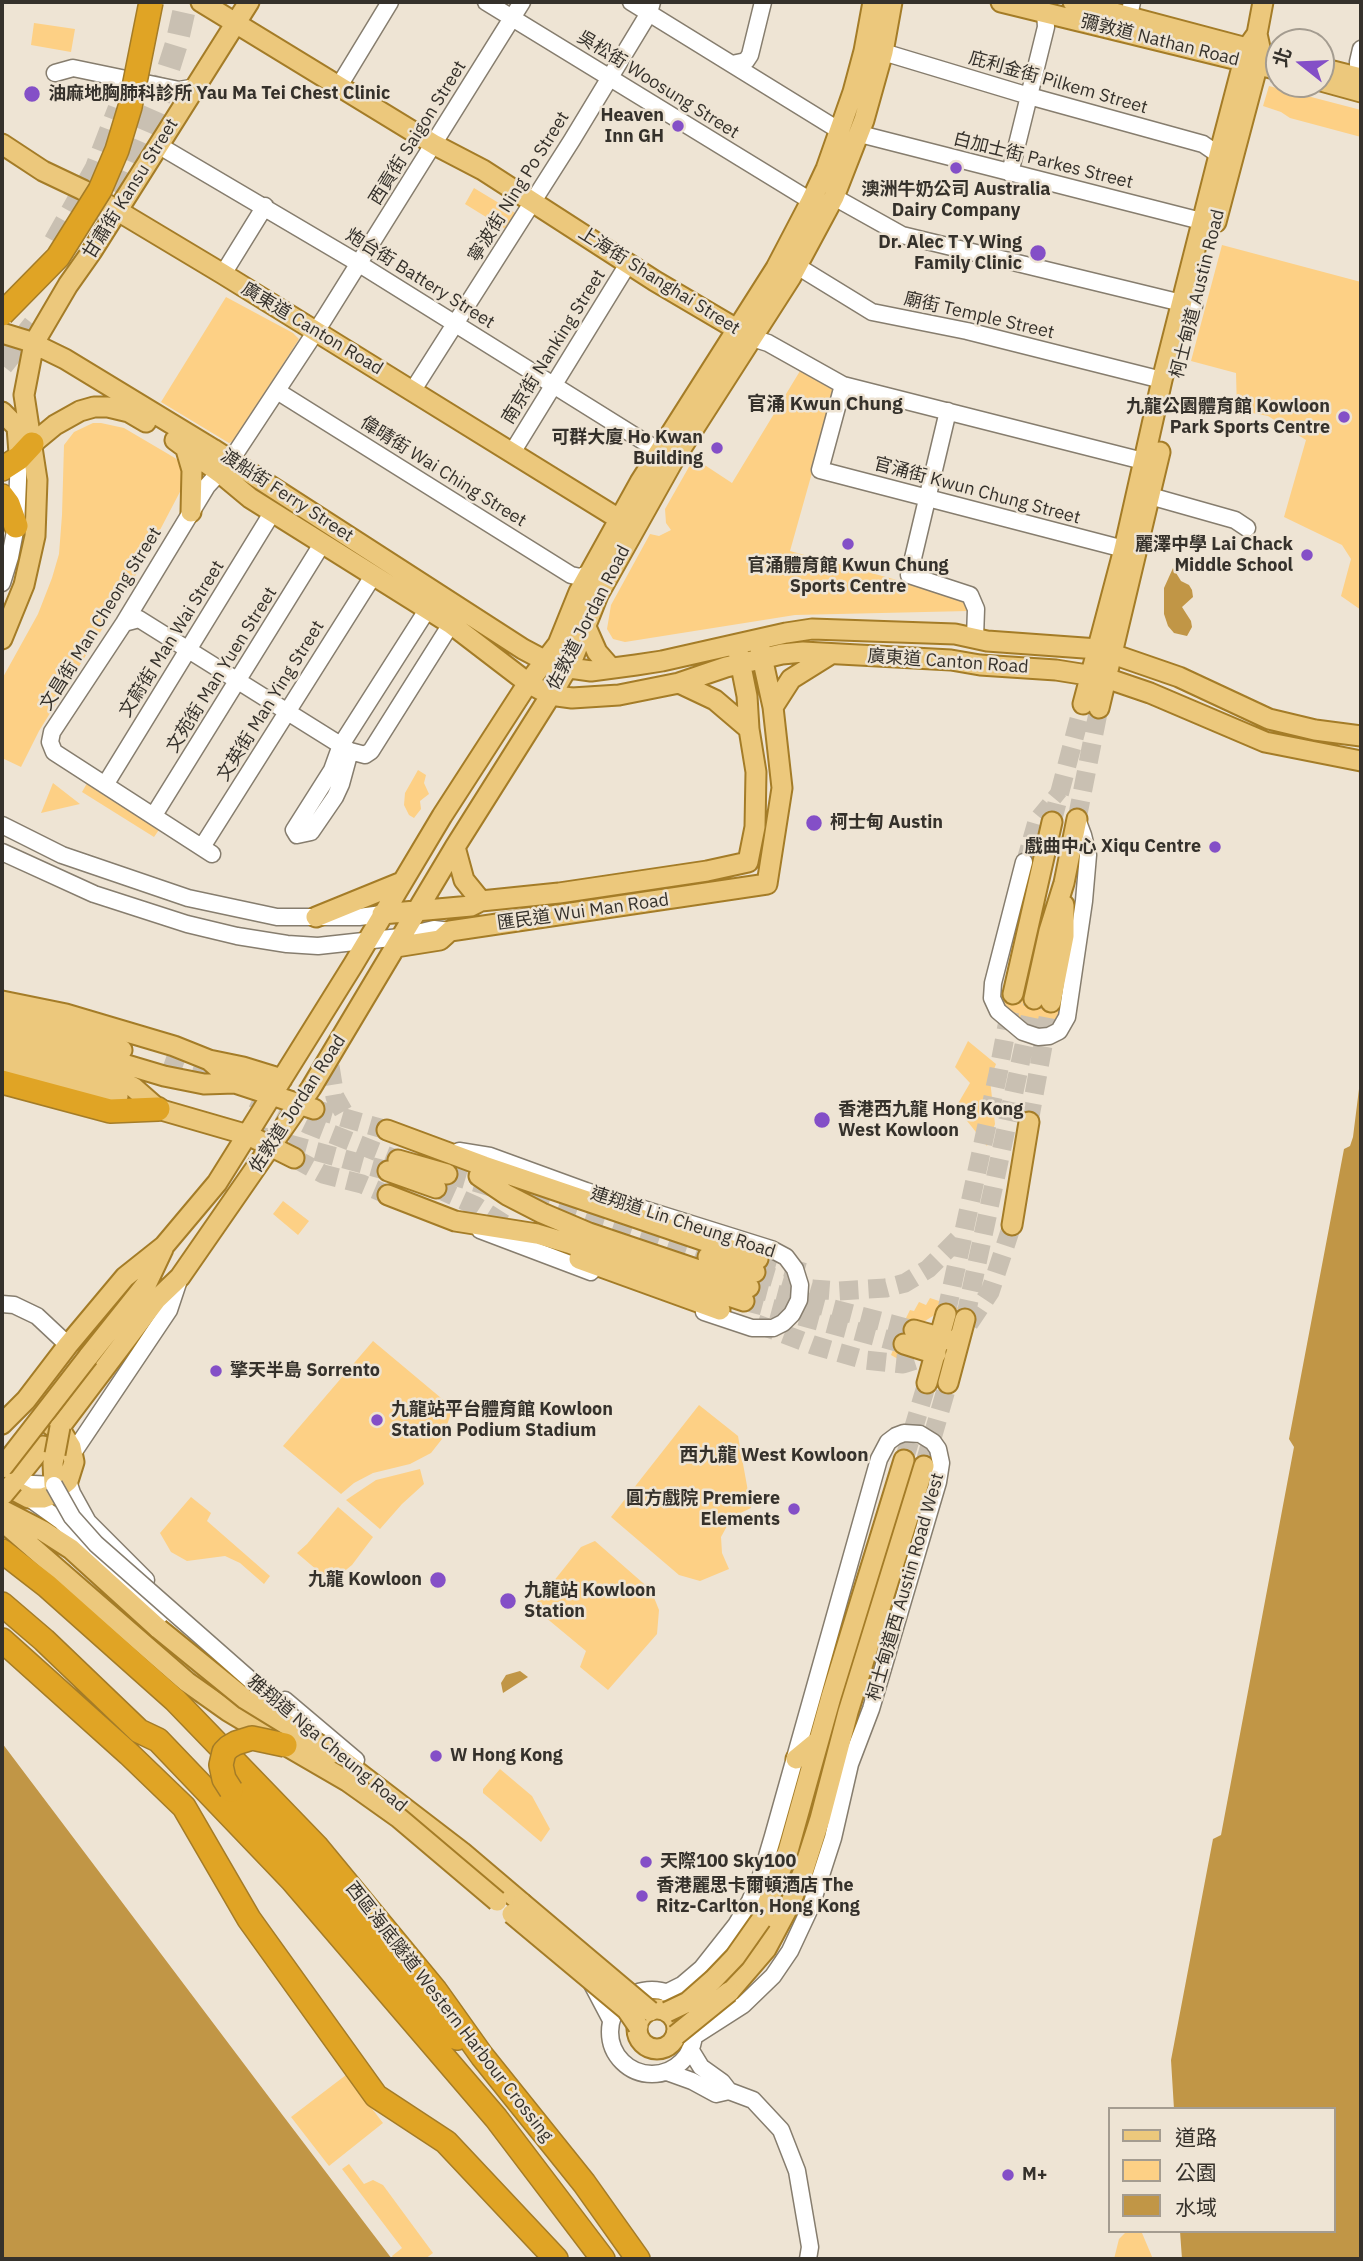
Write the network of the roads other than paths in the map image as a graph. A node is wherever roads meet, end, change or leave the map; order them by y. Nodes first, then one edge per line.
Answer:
1 (142, 2) edge
2 (150, 2) edge
3 (209, 2) edge
4 (248, 2) edge
5 (390, 2) edge
6 (486, 2) edge
7 (522, 2) edge
8 (631, 2) edge
9 (763, 2) edge
10 (873, 2) edge
11 (892, 2) edge
12 (1001, 2) edge
13 (1073, 2) edge
14 (1263, 2) edge
15 (651, 8) edge
16 (1131, 9) edge
17 (1045, 12) junction
18 (512, 18) junction
19 (236, 22) junction
20 (1361, 49) edge
21 (883, 52) junction
22 (1258, 53) edge
23 (732, 64) junction
24 (1335, 73) edge
25 (55, 74) dead end
26 (609, 78) junction
27 (1335, 81) edge
28 (1360, 82) edge
29 (339, 86) junction
30 (196, 87) junction
31 (1029, 96) junction
32 (850, 132) junction
33 (2, 144) edge
34 (158, 145) junction
35 (435, 145) junction
36 (1219, 155) junction
37 (1010, 173) junction
38 (834, 197) junction
39 (811, 201) junction
40 (532, 202) junction
41 (265, 206) junction
42 (117, 211) junction
43 (1209, 223) junction
44 (359, 264) junction
45 (628, 264) junction
46 (797, 266) junction
47 (223, 274) junction
48 (26, 291) junction
49 (2, 299) edge
50 (1188, 304) junction
51 (2, 314) edge
52 (456, 323) junction
53 (2, 327) edge
54 (316, 331) junction
55 (2, 334) edge
56 (744, 334) junction
57 (34, 343) junction
58 (1162, 380) junction
59 (552, 385) junction
60 (843, 385) junction
61 (413, 390) junction
62 (277, 391) junction
63 (948, 411) junction
64 (2, 412) edge
65 (185, 446) junction
66 (513, 451) junction
67 (659, 451) junction
68 (18, 457) edge
69 (1151, 463) junction
70 (225, 466) junction
71 (2, 496) edge
72 (1150, 496) junction
73 (928, 498) junction
74 (191, 512) junction
75 (272, 513) junction
76 (620, 519) junction
77 (16, 526) junction
78 (1247, 528) dead end
79 (322, 544) junction
80 (1124, 549) junction
81 (590, 573) junction
82 (373, 576) junction
83 (2, 583) edge
84 (12, 594) edge
85 (427, 610) junction
86 (132, 621) junction
87 (451, 624) junction
88 (586, 627) junction
89 (975, 638) junction
90 (2, 639) edge
91 (736, 643) junction
92 (188, 649) junction
93 (760, 649) junction
94 (1105, 651) junction
95 (831, 654) junction
96 (544, 662) junction
97 (740, 664) junction
98 (566, 668) junction
99 (611, 668) junction
100 (1099, 677) junction
101 (238, 680) junction
102 (528, 683) junction
103 (679, 683) junction
104 (550, 695) junction
105 (1091, 706) tunnel mouth
106 (773, 707) junction
107 (287, 711) junction
108 (750, 729) junction
109 (1361, 736) edge
110 (346, 748) junction
111 (1361, 761) edge
112 (104, 785) junction
113 (154, 815) junction
114 (1077, 819) joint
115 (1052, 822) tunnel mouth
116 (2, 825) edge
117 (455, 847) junction
118 (207, 850) joint
119 (2, 852) edge
120 (1024, 862) tunnel mouth
121 (402, 882) junction
122 (481, 901) junction
123 (418, 910) junction
124 (382, 914) junction
125 (316, 917) junction
126 (366, 942) junction
127 (398, 942) junction
128 (1013, 994) tunnel mouth
129 (2, 1001) edge
130 (1042, 1001) tunnel mouth
131 (2, 1018) edge
132 (2, 1032) edge
133 (2, 1047) edge
134 (209, 1060) junction
135 (164, 1063) tunnel mouth
136 (2, 1064) edge
137 (2, 1082) edge
138 (235, 1083) junction
139 (277, 1087) junction
140 (118, 1096) dead end
141 (307, 1107) junction
142 (158, 1109) junction
143 (1030, 1122) tunnel mouth
144 (387, 1130) tunnel mouth
145 (248, 1135) junction
146 (451, 1151) junction
147 (268, 1152) junction
148 (293, 1162) tunnel mouth
149 (393, 1166) tunnel mouth
150 (479, 1176) dead end
151 (442, 1181) tunnel mouth
152 (388, 1195) tunnel mouth
153 (455, 1221) junction
154 (1012, 1225) tunnel mouth
155 (164, 1247) junction
156 (568, 1255) tunnel mouth
157 (708, 1257) tunnel mouth
158 (180, 1277) junction
159 (751, 1280) junction
160 (2, 1304) edge
161 (720, 1310) dead end
162 (946, 1314) tunnel mouth
163 (965, 1319) tunnel mouth
164 (909, 1337) tunnel mouth
165 (960, 1343) junction
166 (68, 1345) junction
167 (938, 1346) junction
168 (927, 1383) tunnel mouth
169 (948, 1383) tunnel mouth
170 (6, 1421) edge
171 (60, 1427) junction
172 (73, 1453) junction
173 (904, 1460) tunnel mouth
174 (923, 1466) tunnel mouth
175 (4, 1482) edge
176 (61, 1483) junction
177 (29, 1498) junction
178 (2, 1510) edge
179 (2, 1521) edge
180 (2, 1551) edge
181 (2, 1604) edge
182 (2, 1640) edge
183 (848, 1712) junction
184 (300, 1713) junction
185 (291, 1738) junction
186 (819, 1740) junction
187 (330, 1750) junction
188 (796, 1759) junction
189 (850, 1764) junction
190 (282, 1854) junction
191 (769, 1924) junction
192 (639, 1992) junction
193 (655, 2010) junction
194 (611, 2020) junction
195 (687, 2040) junction
196 (482, 2056) junction
197 (667, 2072) junction
198 (729, 2091) junction
199 (813, 2255) edge
200 (556, 2259) edge
201 (603, 2259) edge
202 (638, 2259) edge

1 - 49 highway
2 - 48 highway, bridge
3 - 19 main road, 上海街 Shanghai Street
4 - 19 main road, 甘肅街 Kansu Street
5 - 29 street
6 - 18 street, 吳松街 Woosung Street
7 - 18 street, 西貢街 Saigon Street
8 - 15 street, 白加士街 Parkes Street
9 - 23 street
10 - 32 main road, 佐敦道 Jordan Road
11 - 21 main road, 佐敦道 Jordan Road
12 - 17 main road, 彌敦道 Nathan Road
13 - 16 main road, 彌敦道 Nathan Road
14 - 22 main road, 柯士甸道 Austin Road
15 - 23 street, 白加士街 Parkes Street
15 - 26 street, 寧波街 Ning Po Street
16 - 22 main road, 彌敦道 Nathan Road
17 - 22 main road, 彌敦道 Nathan Road
17 - 31 street
18 - 26 street, 吳松街 Woosung Street
18 - 35 street, 西貢街 Saigon Street
19 - 29 main road, 上海街 Shanghai Street
19 - 30 main road, 甘肅街 Kansu Street
20 - 28 street
21 - 31 street, 庇利金街 Pilkem Street
21 - 32 main road, 佐敦道 Jordan Road
22 - 36 main road, 柯士甸道 Austin Road
22 - 43 main road, 柯士甸道 Austin Road
23 - 32 street, 白加士街 Parkes Street
24 - 28 main road
25 - 30 street
26 - 39 street, 吳松街 Woosung Street
26 - 40 street, 寧波街 Ning Po Street
27 - 28 main road
29 - 35 main road, 上海街 Shanghai Street
30 - 34 main road, 甘肅街 Kansu Street
31 - 36 street, 庇利金街 Pilkem Street
31 - 37 street
32 - 37 street, 白加士街 Parkes Street
32 - 38 main road, 佐敦道 Jordan Road
32 - 39 main road, 佐敦道 Jordan Road
33 - 42 main road, 廣東道 Canton Road
34 - 41 street, 炮台街 Battery Street
34 - 42 main road, 甘肅街 Kansu Street
35 - 40 main road, 上海街 Shanghai Street
35 - 44 street, 西貢街 Saigon Street
36 - 43 main road, 柯士甸道 Austin Road
37 - 43 street, 白加士街 Parkes Street
38 - 46 main road, 佐敦道 Jordan Road
38 - 50 street
39 - 56 main road, 佐敦道 Jordan Road
40 - 45 main road, 上海街 Shanghai Street
40 - 52 street, 寧波街 Ning Po Street
41 - 44 street, 炮台街 Battery Street
41 - 47 street
42 - 47 main road, 廣東道 Canton Road
42 - 57 main road, 甘肅街 Kansu Street
43 - 50 main road, 柯士甸道 Austin Road
44 - 52 street, 炮台街 Battery Street
44 - 54 street, 西貢街 Saigon Street
45 - 56 main road, 上海街 Shanghai Street
45 - 59 street, 南京街 Nanking Street
46 - 56 main road, 佐敦道 Jordan Road
46 - 58 street, 廟街 Temple Street
47 - 54 main road, 廣東道 Canton Road
48 - 51 highway, bridge
48 - 53 highway, bridge
50 - 58 main road, 柯士甸道 Austin Road
50 - 69 main road, 柯士甸道 Austin Road
52 - 59 street, 炮台街 Battery Street
52 - 61 street, 寧波街 Ning Po Street
54 - 61 main road, 廣東道 Canton Road
54 - 62 street, 西貢街 Saigon Street
55 - 57 main road, 渡船街 Ferry Street
56 - 60 street, 上海街 Shanghai Street
56 - 67 main road, 佐敦道 Jordan Road
56 - 88 main road, 佐敦道 Jordan Road
57 - 68 main road, 甘肅街 Kansu Street
57 - 70 main road, 渡船街 Ferry Street
58 - 69 main road, 柯士甸道 Austin Road
59 - 66 street, 南京街 Nanking Street
59 - 67 street, 炮台街 Battery Street
60 - 63 street, 上海街 Shanghai Street
60 - 73 street, 官涌街 Kwun Chung Street
61 - 66 main road, 廣東道 Canton Road
62 - 70 street, 西貢街 Saigon Street
62 - 81 street, 偉晴街 Wai Ching Street
63 - 69 street, 上海街 Shanghai Street
63 - 73 street
64 - 68 main road
65 - 68 main road, 渡船街 Ferry Street
65 - 70 main road, 渡船街 Ferry Street
65 - 74 main road
66 - 76 main road, 廣東道 Canton Road
67 - 76 main road, 佐敦道 Jordan Road
68 - 77 street
68 - 84 main road
69 - 72 main road, 柯士甸道 Austin Road
69 - 80 main road, 柯士甸道 Austin Road
70 - 74 street, 文昌街 Man Cheong Street
70 - 75 main road, 渡船街 Ferry Street
70 - 96 main road, 渡船街 Ferry Street
71 - 77 highway
72 - 78 street
72 - 94 main road, 柯士甸道 Austin Road
73 - 80 street, 官涌街 Kwun Chung Street
73 - 89 street, 廣東道 Canton Road
74 - 86 street, 文昌街 Man Cheong Street
75 - 79 main road, 渡船街 Ferry Street
75 - 92 street, 文蔚街 Man Wai Street
76 - 81 main road, 佐敦道 Jordan Road
77 - 83 street
79 - 82 main road, 渡船街 Ferry Street
79 - 101 street, 文苑街 Man Yuen Street
80 - 94 main road, 柯士甸道 Austin Road
81 - 96 main road, 佐敦道 Jordan Road
82 - 85 main road, 渡船街 Ferry Street
82 - 107 street, 文英街 Man Ying Street
84 - 90 main road
85 - 87 main road, 渡船街 Ferry Street
85 - 110 street
86 - 92 street
86 - 112 street, 文昌街 Man Cheong Street
87 - 102 main road, 渡船街 Ferry Street
87 - 110 street
88 - 98 main road, 佐敦道 Jordan Road
88 - 99 main road
89 - 93 main road, 廣東道 Canton Road
89 - 94 main road, 廣東道 Canton Road
91 - 93 main road, 廣東道 Canton Road
91 - 97 main road
91 - 99 main road, 廣東道 Canton Road
92 - 101 street
92 - 112 street, 文蔚街 Man Wai Street
93 - 95 main road, 廣東道 Canton Road
93 - 97 main road, 廣東道 Canton Road
93 - 106 main road
94 - 100 main road, 柯士甸道 Austin Road
94 - 109 main road, 廣東道 Canton Road
95 - 100 main road, 廣東道 Canton Road
95 - 106 main road
96 - 98 main road, 渡船街 Ferry Street
96 - 102 main road, 佐敦道 Jordan Road
97 - 103 main road, 廣東道 Canton Road
97 - 108 main road
98 - 99 main road, 廣東道 Canton Road
98 - 104 main road, 佐敦道 Jordan Road
100 - 105 main road
100 - 111 main road, 廣東道 Canton Road
101 - 107 street
101 - 113 street, 文苑街 Man Yuen Street
102 - 104 main road, 廣東道 Canton Road
102 - 121 main road, 佐敦道 Jordan Road
103 - 104 main road, 廣東道 Canton Road
103 - 108 main road
104 - 117 main road, 佐敦道 Jordan Road
106 - 127 main road, 匯民道 Wui Man Road
107 - 110 street
107 - 118 street, 文英街 Man Ying Street
108 - 122 main road, 匯民道 Wui Man Road
110 - 110 street
112 - 113 street, 文昌街 Man Cheong Street
113 - 118 street, 文昌街 Man Cheong Street
114 - 120 street
114 - 130 main road
115 - 128 main road
116 - 125 street
117 - 122 main road
117 - 123 main road, 佐敦道 Jordan Road
119 - 126 street
121 - 124 main road, 佐敦道 Jordan Road
121 - 125 main road
122 - 123 main road, 匯民道 Wui Man Road
123 - 124 main road, 匯民道 Wui Man Road
123 - 127 main road, 佐敦道 Jordan Road
124 - 125 street
124 - 126 main road, 佐敦道 Jordan Road
126 - 127 street
126 - 139 main road, 佐敦道 Jordan Road
127 - 141 main road, 佐敦道 Jordan Road
129 - 134 main road
131 - 135 main road
132 - 138 main road
133 - 142 main road
134 - 138 main road
134 - 139 main road
136 - 140 main road
137 - 142 highway
138 - 139 main road
139 - 141 main road
139 - 145 main road, 佐敦道 Jordan Road
141 - 147 main road, 佐敦道 Jordan Road
142 - 145 main road
143 - 154 main road
144 - 146 main road, 連翔道 Lin Cheung Road
145 - 147 main road
145 - 155 main road, 佐敦道 Jordan Road
146 - 153 street, 連翔道 Lin Cheung Road
146 - 159 main road
147 - 148 main road
147 - 158 main road, 佐敦道 Jordan Road
149 - 151 main road
150 - 159 main road
152 - 153 main road, 連翔道 Lin Cheung Road
153 - 159 main road, 連翔道 Lin Cheung Road
155 - 166 main road, 佐敦道 Jordan Road
155 - 175 main road, 佐敦道 Jordan Road, bridge
156 - 161 main road
157 - 159 main road
158 - 171 main road, 佐敦道 Jordan Road
158 - 172 street, 佐敦道 Jordan Road
160 - 166 street
162 - 167 main road
163 - 165 main road
164 - 167 main road
165 - 167 main road
165 - 169 main road
166 - 170 main road, 佐敦道 Jordan Road
167 - 168 main road
170 - 172 main road, 佐敦道 Jordan Road
171 - 175 main road, 佐敦道 Jordan Road
171 - 176 main road, bridge
172 - 176 main road, 佐敦道 Jordan Road
173 - 186 main road, 柯士甸道西 Austin Road West
174 - 183 main road, 柯士甸道西 Austin Road West
175 - 176 street
175 - 177 main road
176 - 177 main road
176 - 184 street, 雅翔道 Nga Cheung Road
176 - 187 street, 雅翔道 Nga Cheung Road, bridge
177 - 185 street, 雅翔道 Nga Cheung Road
178 - 187 main road, bridge
179 - 185 main road, 雅翔道 Nga Cheung Road
180 - 196 highway, 西區海底隧道 Western Harbour Crossing
181 - 190 highway
182 - 200 highway
183 - 189 main road
183 - 191 main road, 柯士甸道西 Austin Road West
184 - 185 street
184 - 187 street, 雅翔道 Nga Cheung Road
185 - 187 street, 雅翔道 Nga Cheung Road
185 - 190 highway, bridge
185 - 193 main road, 雅翔道 Nga Cheung Road, bridge
186 - 188 main road
186 - 191 main road, 柯士甸道西 Austin Road West
187 - 192 street, 雅翔道 Nga Cheung Road
187 - 193 main road, 雅翔道 Nga Cheung Road, bridge
187 - 194 street, 雅翔道 Nga Cheung Road
188 - 189 street, 柯士甸道西 Austin Road West
188 - 193 street, 柯士甸道西 Austin Road West
189 - 195 street, 柯士甸道西 Austin Road West
190 - 196 highway
190 - 201 highway, 西區海底隧道 Western Harbour Crossing
191 - 193 main road, 柯士甸道西 Austin Road West, bridge
191 - 195 main road, 柯士甸道西 Austin Road West, bridge
192 - 193 street
192 - 194 street
193 - 195 main road
193 - 195 main road, 柯士甸道西 Austin Road West
194 - 197 street
195 - 197 street, 柯士甸道西 Austin Road West
195 - 198 street
196 - 202 highway, 西區海底隧道 Western Harbour Crossing
197 - 198 street
198 - 199 street

